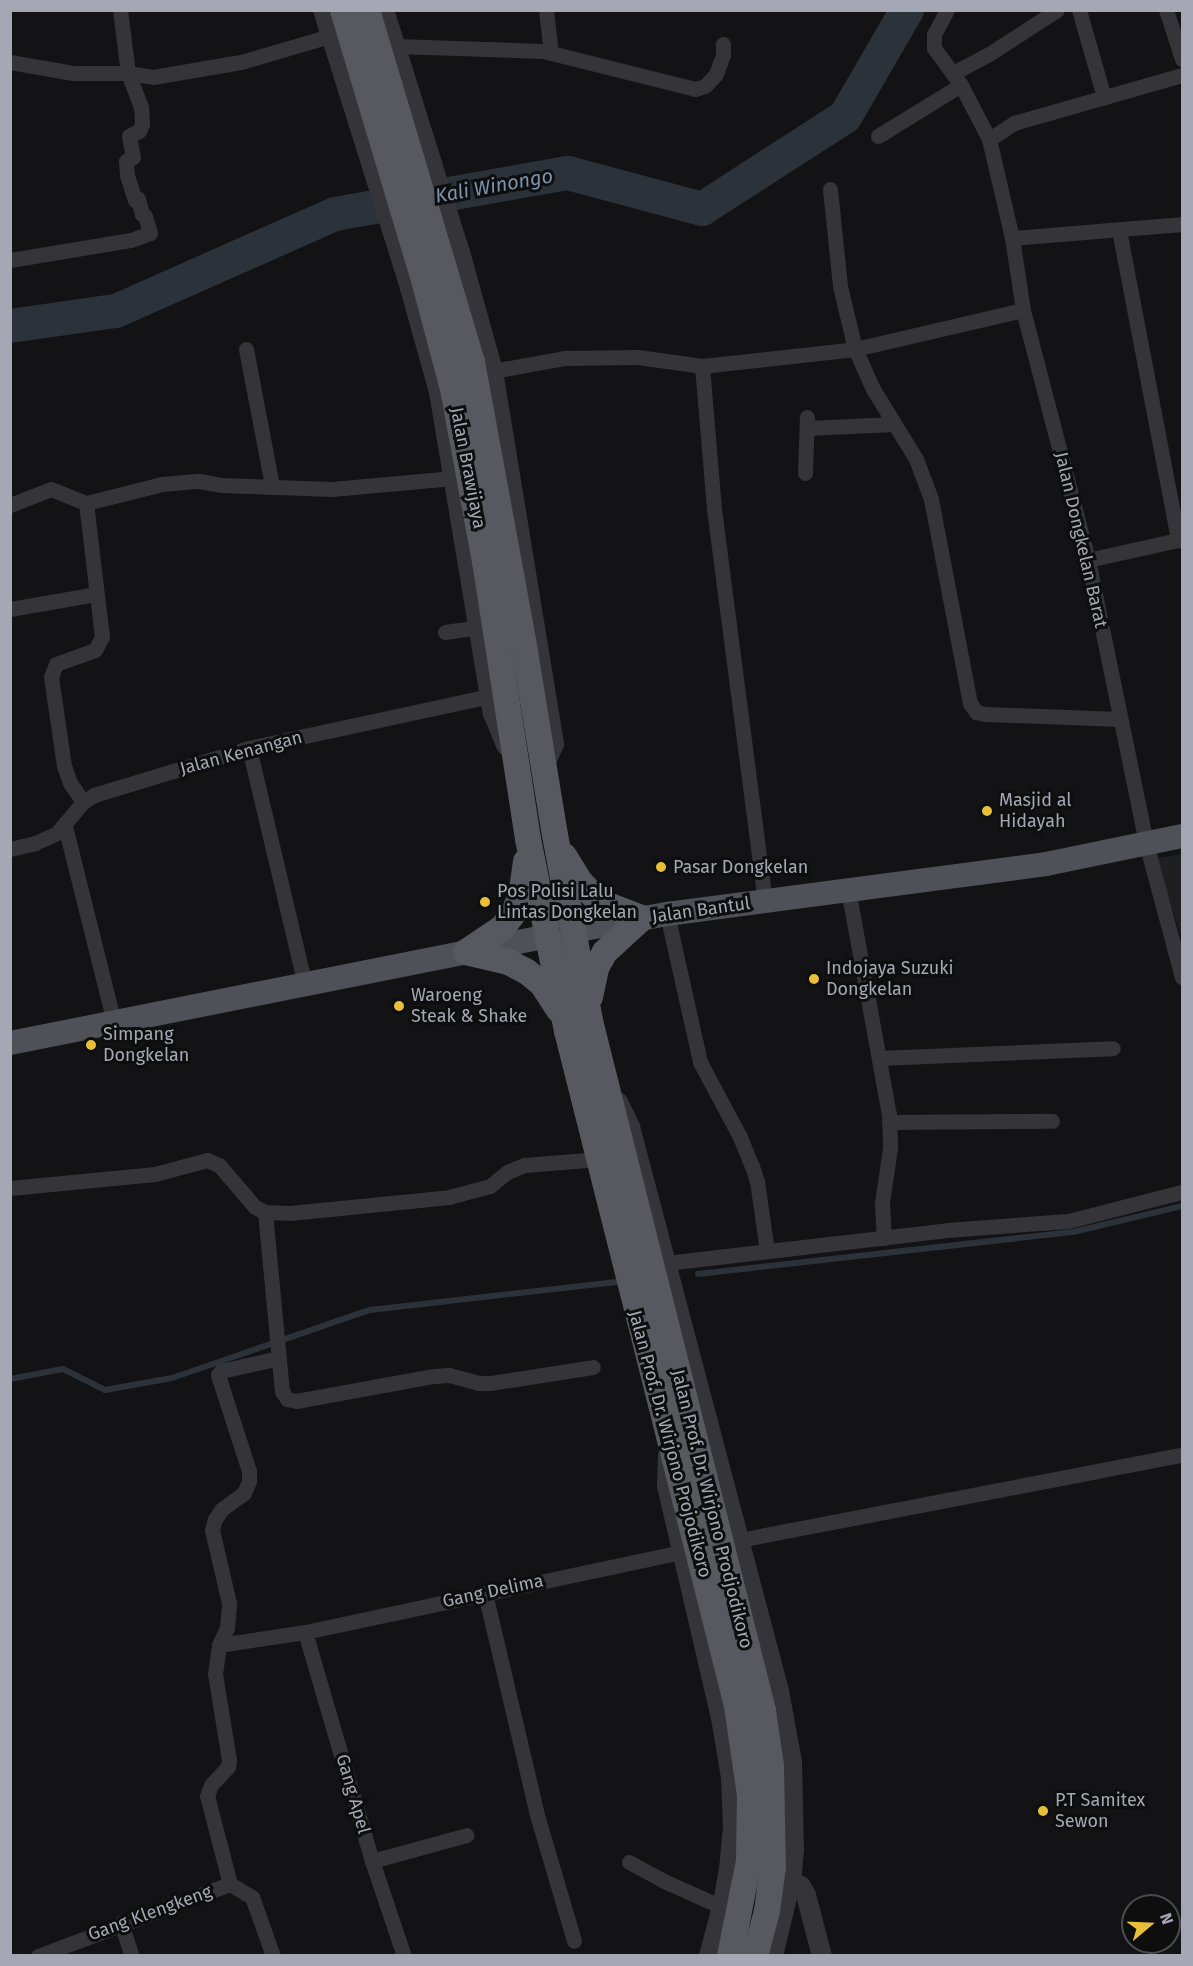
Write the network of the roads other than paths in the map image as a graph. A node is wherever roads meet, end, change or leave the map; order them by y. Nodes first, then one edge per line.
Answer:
1 (120, 10) edge
2 (323, 10) edge
3 (343, 10) edge
4 (367, 10) edge
5 (384, 10) edge
6 (546, 10) edge
7 (947, 10) edge
8 (1057, 10) edge
9 (1079, 10) edge
10 (1166, 10) edge
11 (330, 36) junction
12 (723, 44) dead end
13 (394, 46) junction
14 (551, 53) junction
15 (1182, 59) edge
16 (10, 63) edge
17 (128, 73) junction
18 (1182, 75) edge
19 (957, 79) junction
20 (381, 98) junction
21 (1104, 98) junction
22 (878, 136) dead end
23 (989, 139) junction
24 (830, 189) dead end
25 (1182, 224) edge
26 (1119, 230) junction
27 (1012, 238) junction
28 (10, 260) edge
29 (434, 269) junction
30 (1023, 310) junction
31 (246, 349) dead end
32 (855, 349) junction
33 (702, 366) junction
34 (493, 371) junction
35 (446, 391) junction
36 (894, 424) junction
37 (805, 473) dead end
38 (454, 478) junction
39 (272, 485) junction
40 (86, 503) junction
41 (10, 505) edge
42 (1180, 540) edge
43 (1088, 560) junction
44 (96, 594) junction
45 (10, 609) edge
46 (479, 627) junction
47 (445, 632) dead end
48 (490, 696) junction
49 (1120, 718) junction
50 (249, 748) junction
51 (544, 766) junction
52 (519, 778) junction
53 (83, 802) junction
54 (65, 826) junction
55 (1182, 836) edge
56 (556, 843) junction
57 (1146, 843) junction
58 (529, 844) junction
59 (10, 849) edge
60 (848, 890) junction
61 (765, 900) junction
62 (667, 914) junction
63 (642, 918) junction
64 (583, 929) junction
65 (548, 936) junction
66 (466, 952) junction
67 (1182, 977) edge
68 (305, 985) junction
69 (588, 1010) junction
70 (564, 1017) junction
71 (114, 1023) junction
72 (10, 1043) edge
73 (1113, 1048) dead end
74 (879, 1058) junction
75 (601, 1067) junction
76 (1053, 1121) dead end
77 (889, 1122) junction
78 (600, 1159) junction
79 (10, 1188) edge
80 (1182, 1192) edge
81 (265, 1212) junction
82 (884, 1238) junction
83 (767, 1251) junction
84 (667, 1263) junction
85 (279, 1357) junction
86 (593, 1367) dead end
87 (669, 1438) junction
88 (1182, 1455) edge
89 (740, 1540) junction
90 (680, 1552) junction
91 (485, 1593) junction
92 (305, 1632) junction
93 (224, 1635) junction
94 (467, 1835) dead end
95 (372, 1861) junction
96 (629, 1862) dead end
97 (791, 1881) junction
98 (230, 1884) junction
99 (722, 1907) junction
100 (121, 1923) junction
101 (574, 1941) dead end
102 (38, 1956) edge
103 (132, 1956) edge
104 (273, 1956) edge
105 (404, 1956) edge
106 (709, 1956) edge
107 (730, 1956) edge
108 (755, 1956) edge
109 (773, 1956) edge
110 (822, 1956) edge

1 - 17 street
2 - 11 street
3 - 20 highway, Jalan Brawijaya
4 - 20 highway, Jalan Brawijaya
5 - 13 street
6 - 14 street
7 - 19 street, Jalan Dongkelan Barat
8 - 19 street
9 - 21 street
10 - 15 street
11 - 17 street
11 - 20 street
12 - 14 street
13 - 14 street
13 - 20 street
16 - 17 street
17 - 28 street
18 - 21 street
19 - 22 street
19 - 23 street, Jalan Dongkelan Barat
20 - 29 highway, Jalan Brawijaya
20 - 29 street
21 - 23 street
23 - 27 street, Jalan Dongkelan Barat
24 - 32 street
25 - 26 street
26 - 27 street
26 - 42 street
27 - 30 street, Jalan Dongkelan Barat
29 - 34 street
29 - 35 highway, Jalan Brawijaya
29 - 51 highway, Jalan Brawijaya
30 - 32 street
30 - 43 street, Jalan Dongkelan Barat
31 - 39 street
32 - 33 street
32 - 36 street
33 - 34 street
33 - 61 street
34 - 51 street
35 - 38 street
35 - 52 highway, Jalan Brawijaya
36 - 37 street
36 - 49 street
38 - 39 street
38 - 46 street
39 - 40 street
40 - 41 street
40 - 44 street
42 - 43 street
43 - 49 street, Jalan Dongkelan Barat
44 - 45 street
44 - 53 street
46 - 47 street
46 - 48 street
48 - 50 street, Jalan Kenangan
48 - 52 street
49 - 57 street, Jalan Dongkelan Barat
50 - 53 street, Jalan Kenangan
50 - 68 street
51 - 56 highway, Jalan Brawijaya
52 - 58 highway, Jalan Brawijaya
53 - 54 street, Jalan Kenangan
54 - 59 street, Jalan Kenangan
54 - 71 street
55 - 57 main road, Jalan Bantul
56 - 63 highway
56 - 64 highway, Jalan Brawijaya
57 - 60 main road, Jalan Bantul
57 - 67 street, Jalan Dongkelan Barat
58 - 65 highway, Jalan Brawijaya
58 - 66 highway
60 - 61 main road, Jalan Bantul
60 - 74 street
61 - 62 main road, Jalan Bantul
62 - 63 main road, Jalan Bantul
62 - 83 street
63 - 64 main road, Jalan Bantul
63 - 69 highway
64 - 65 highway, Jalan Bantul
64 - 69 highway
65 - 66 main road, Jalan Bantul
65 - 70 highway, Jalan Prof. Dr. Wirjono Projodikoro
66 - 68 main road, Jalan Bantul
66 - 70 highway
68 - 71 main road, Jalan Bantul
69 - 75 highway
70 - 78 highway, Jalan Prof. Dr. Wirjono Projodikoro
71 - 72 main road, Jalan Bantul
73 - 74 street
74 - 77 street
75 - 84 street
75 - 108 highway, Jalan Prof. Dr. Wirjono Prodjodikoro
76 - 77 street
77 - 82 street
78 - 81 street
78 - 87 highway, Jalan Prof. Dr. Wirjono Projodikoro
79 - 81 street
80 - 82 street
81 - 85 street
82 - 83 street
83 - 84 street
84 - 89 street
85 - 86 street
85 - 93 street
87 - 90 street
87 - 107 highway, Jalan Prof. Dr. Wirjono Projodikoro
88 - 89 street
89 - 97 street
90 - 91 street, Gang Delima
90 - 99 street
91 - 92 street, Gang Delima
91 - 101 street
92 - 93 street, Gang Delima
92 - 95 street, Gang Apel
93 - 98 street
94 - 95 street
95 - 105 street, Gang Apel
96 - 99 street
97 - 109 street
97 - 110 street
98 - 100 street, Gang Klengkeng
98 - 104 street
99 - 106 street
100 - 102 street, Gang Klengkeng
100 - 103 street

